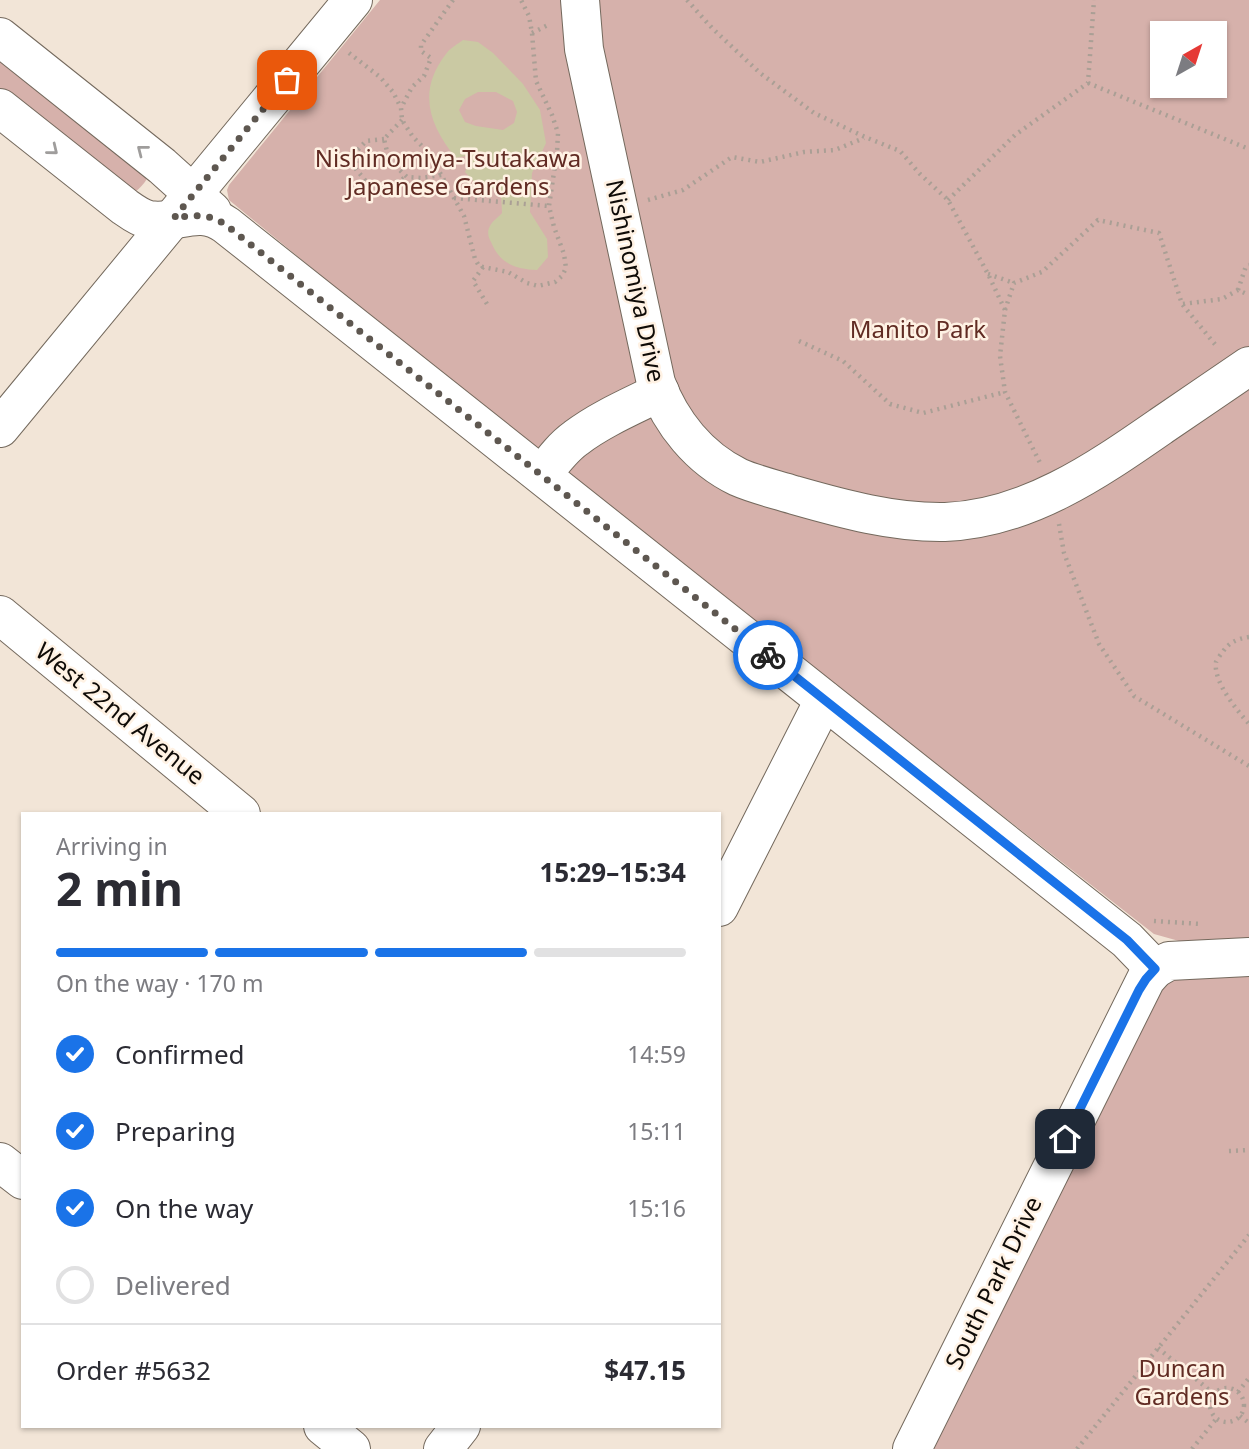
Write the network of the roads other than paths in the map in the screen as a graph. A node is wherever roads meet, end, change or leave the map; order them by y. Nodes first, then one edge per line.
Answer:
1 (353, 0) edge
2 (580, 0) edge
3 (0, 37) edge
4 (0, 108) edge
5 (184, 206) junction
6 (1244, 370) edge
7 (660, 393) junction
8 (6, 409) edge
9 (542, 475) junction
10 (0, 615) edge
11 (824, 699) junction
12 (239, 812) edge
13 (721, 903) edge
14 (1249, 957) edge
15 (1155, 969) junction
16 (0, 1162) edge
17 (21, 1178) edge
18 (325, 1428) edge
19 (459, 1428) edge
20 (351, 1449) edge
21 (443, 1449) edge
22 (912, 1449) edge

1 - 5 street
2 - 7 street, Nishinomiya Drive
5 -> 3 street
4 -> 5 street
5 - 8 street
5 - 9 street
6 - 7 street, Nishinomiya Drive
7 - 9 street
9 - 11 street
10 - 12 street, West 22nd Avenue
11 - 13 street
11 - 15 street
14 - 15 street
15 - 22 street, South Park Drive
16 - 17 street
18 - 20 street
19 - 21 street

